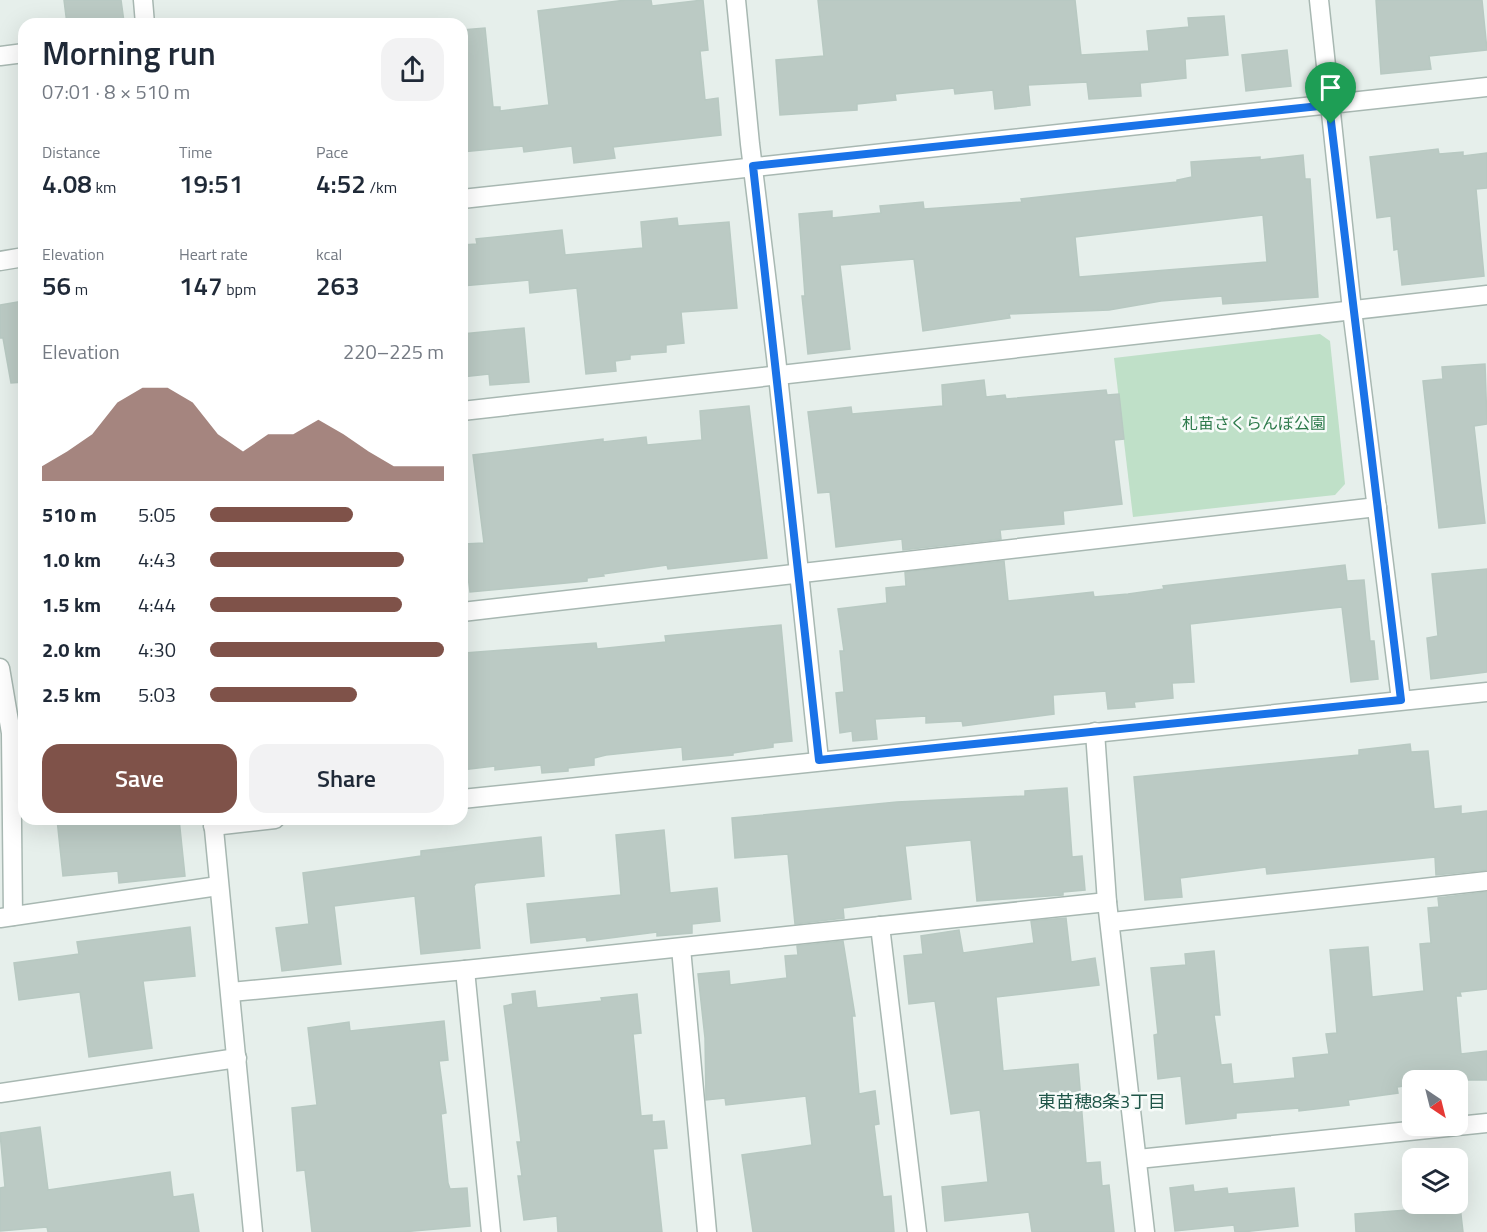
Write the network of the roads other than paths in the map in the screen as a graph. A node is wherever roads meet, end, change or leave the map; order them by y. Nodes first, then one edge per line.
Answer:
1 (143, 0) edge
2 (736, 0) edge
3 (1319, 0) edge
4 (144, 18) edge
5 (18, 54) edge
6 (0, 56) edge
7 (1487, 87) edge
8 (1329, 105) junction
9 (753, 166) junction
10 (468, 198) edge
11 (18, 259) edge
12 (0, 261) edge
13 (1487, 295) edge
14 (1352, 310) junction
15 (777, 375) junction
16 (468, 410) edge
17 (1377, 507) junction
18 (799, 575) junction
19 (468, 611) edge
20 (0, 668) edge
21 (1487, 692) edge
22 (1401, 700) junction
23 (1095, 732) junction
24 (5, 734) edge
25 (819, 760) junction
26 (468, 798) edge
27 (213, 825) edge
28 (1487, 881) edge
29 (218, 886) junction
30 (1107, 902) junction
31 (7, 917) edge
32 (1112, 922) junction
33 (880, 926) junction
34 (681, 948) junction
35 (465, 970) junction
36 (231, 992) junction
37 (237, 1058) junction
38 (0, 1093) edge
39 (1487, 1123) edge
40 (1138, 1160) junction
41 (253, 1232) edge
42 (490, 1232) edge
43 (707, 1232) edge
44 (917, 1232) edge
45 (1144, 1232) edge

1 - 4 street
2 - 9 street
3 - 8 street
5 - 6 street
7 - 8 street
8 - 9 street
8 - 14 street
9 - 10 street
9 - 15 street
11 - 12 street
13 - 14 street
14 - 15 street
14 - 17 street
15 - 16 street
15 - 18 street
17 - 18 street
17 - 22 street
18 - 19 street
18 - 25 street
20 - 24 street
21 - 22 street
22 - 23 street
23 - 25 street
23 - 30 street
24 - 31 street
25 - 26 street
27 - 29 street
28 - 32 street
29 - 31 street
29 - 36 street
30 - 32 street
30 - 33 street
32 - 40 street
33 - 34 street
33 - 44 street
34 - 35 street
34 - 43 street
35 - 36 street
35 - 42 street
36 - 37 street
37 - 38 street
37 - 41 street
39 - 40 street
40 - 45 street

